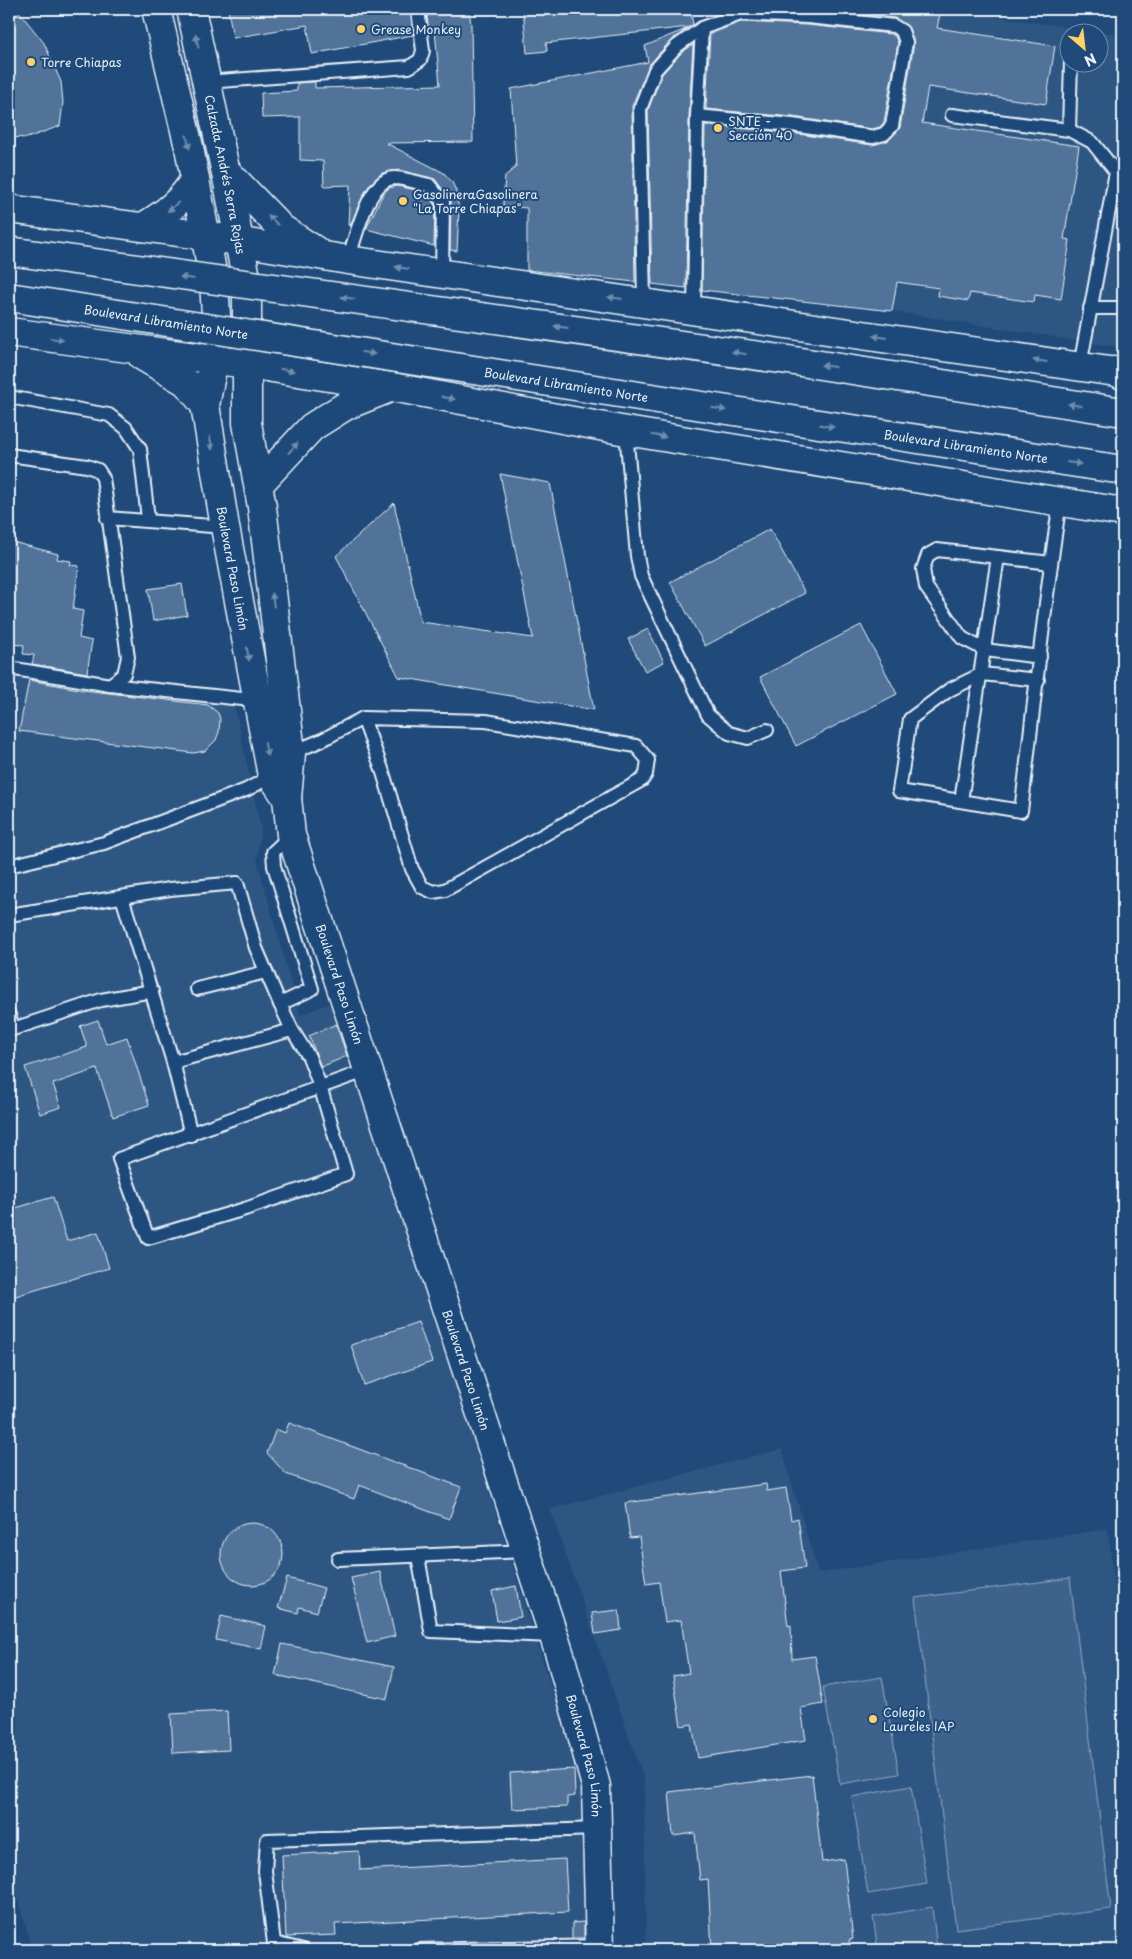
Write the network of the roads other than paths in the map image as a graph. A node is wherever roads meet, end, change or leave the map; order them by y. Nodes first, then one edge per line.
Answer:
1 (156, 9) edge
2 (191, 9) edge
3 (418, 9) edge
4 (702, 28) junction
5 (1072, 72) edge
6 (206, 82) junction
7 (952, 115) dead end
8 (697, 116) junction
9 (1069, 130) junction
10 (226, 171) junction
11 (1120, 173) edge
12 (195, 179) junction
13 (9, 209) edge
14 (143, 227) junction
15 (207, 236) junction
16 (240, 243) junction
17 (9, 251) edge
18 (338, 258) junction
19 (442, 274) junction
20 (9, 298) edge
21 (644, 302) junction
22 (1090, 308) junction
23 (1123, 308) edge
24 (694, 310) junction
25 (9, 332) edge
26 (129, 349) junction
27 (248, 353) junction
28 (214, 360) junction
29 (1080, 366) junction
30 (1120, 373) edge
31 (392, 387) junction
32 (9, 397) edge
33 (205, 405) junction
34 (1123, 412) edge
35 (626, 431) junction
36 (9, 455) edge
37 (1123, 470) edge
38 (259, 484) junction
39 (1060, 502) junction
40 (1123, 512) edge
41 (107, 518) junction
42 (148, 519) junction
43 (225, 527) junction
44 (998, 557) junction
45 (1051, 563) junction
46 (985, 650) junction
47 (1040, 657) junction
48 (9, 668) edge
49 (982, 674) junction
50 (1038, 680) junction
51 (110, 685) junction
52 (257, 701) junction
53 (284, 701) junction
54 (363, 718) junction
55 (766, 730) dead end
56 (291, 753) junction
57 (272, 776) junction
58 (287, 798) junction
59 (961, 801) junction
60 (290, 835) junction
61 (9, 866) edge
62 (122, 898) junction
63 (9, 915) edge
64 (266, 972) junction
65 (198, 989) dead end
66 (152, 991) junction
67 (280, 1004) junction
68 (9, 1015) edge
69 (292, 1030) junction
70 (173, 1062) junction
71 (368, 1070) junction
72 (320, 1086) junction
73 (191, 1135) junction
74 (526, 1551) junction
75 (418, 1556) junction
76 (338, 1559) dead end
77 (554, 1636) junction
78 (597, 1829) junction
79 (600, 1948) edge
80 (302, 1950) edge
81 (418, 1950) edge

1 -> 12 main road
6 -> 2 main road, Calzada Andrés Serra Rojas
3 - 6 lane
4 - 8 lane
4 - 8 lane
4 - 21 lane
5 - 9 lane
6 - 10 main road, Calzada Andrés Serra Rojas
7 - 9 lane
8 - 24 lane
9 - 11 lane
10 - 16 main road, Calzada Andrés Serra Rojas
18 -> 10 main road
11 - 22 lane
12 -> 14 main road
12 - 15 main road
13 - 14 main road
14 - 15 main road
15 - 16 main road
15 - 28 main road, Boulevard Paso Limón
16 - 18 main road
16 - 27 main road, Calzada Andrés Serra Rojas
34 -> 17 main road, bridge
19 -> 18 main road
18 - 19 lane
21 -> 19 main road
20 -> 37 main road, Boulevard Libramiento Norte, bridge
21 - 24 main road
22 - 23 lane
22 - 29 lane
29 -> 24 main road
25 -> 26 main road
26 - 28 main road
26 - 33 main road
27 - 28 main road
27 -> 31 main road
27 - 38 main road, Boulevard Paso Limón
28 - 33 main road, Boulevard Paso Limón
29 - 30 main road
31 -> 35 main road
38 -> 31 main road
32 - 42 lane
33 -> 43 main road, Boulevard Paso Limón
35 -> 39 main road
35 - 55 lane
36 - 41 lane
53 -> 38 main road, Boulevard Paso Limón
39 - 40 main road
39 - 45 lane
41 - 42 lane
41 - 51 lane
42 - 43 lane
43 -> 52 main road, Boulevard Paso Limón
44 - 45 lane
44 - 46 lane
44 - 46 lane
45 - 47 lane
46 - 47 lane
46 - 49 lane
47 - 50 lane
48 - 51 lane
49 - 50 lane
49 - 59 lane
49 - 59 lane
50 - 59 lane
51 - 52 lane
52 - 53 lane
52 -> 57 main road, Boulevard Paso Limón
53 - 56 main road, Boulevard Paso Limón
54 - 54 lane
54 - 56 lane
56 - 58 main road, Boulevard Paso Limón
57 - 58 main road, Boulevard Paso Limón
57 - 61 lane
58 - 60 main road, Boulevard Paso Limón
60 - 67 lane
60 - 71 main road, Boulevard Paso Limón
62 - 63 lane
62 - 64 lane
62 - 66 lane
64 - 65 lane
64 - 67 lane
66 - 68 lane
66 - 70 lane
67 - 69 lane
69 - 70 lane
69 - 72 lane
70 - 73 lane
71 - 72 lane
71 - 74 main road, Boulevard Paso Limón
72 - 73 lane
72 - 73 lane
74 - 75 lane
74 - 77 main road, Boulevard Paso Limón
75 - 76 lane
75 - 77 lane
77 - 78 main road, Boulevard Paso Limón
78 - 79 main road, Boulevard Paso Limón
78 - 80 lane
79 - 81 lane

